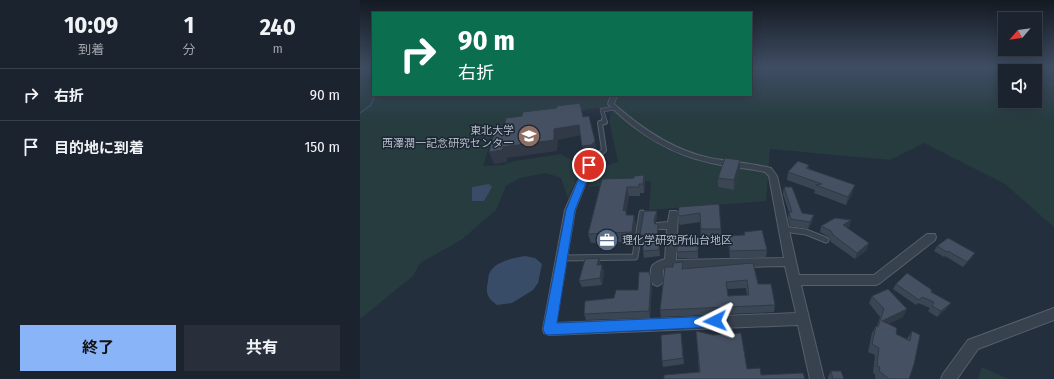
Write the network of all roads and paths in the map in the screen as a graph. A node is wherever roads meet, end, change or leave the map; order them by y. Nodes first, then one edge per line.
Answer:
1 (614, 96) edge
2 (616, 108) junction
3 (589, 165) joint
4 (642, 213) edge
5 (672, 213) dead end
6 (783, 229) junction
7 (931, 237) dead end
8 (826, 240) dead end
9 (561, 258) junction
10 (670, 261) junction
11 (790, 262) junction
12 (794, 280) junction
13 (656, 281) dead end
14 (1054, 314) edge
15 (802, 319) junction
16 (817, 379) edge
17 (948, 379) edge

1 - 2 street
2 - 3 lane
2 - 6 street
3 - 9 street
4 - 9 lane
5 - 10 street
6 - 8 lane
6 - 11 street
7 - 12 street
9 - 15 street
10 - 11 street
10 - 13 street
11 - 12 street
12 - 15 street
14 - 17 street
15 - 16 street

